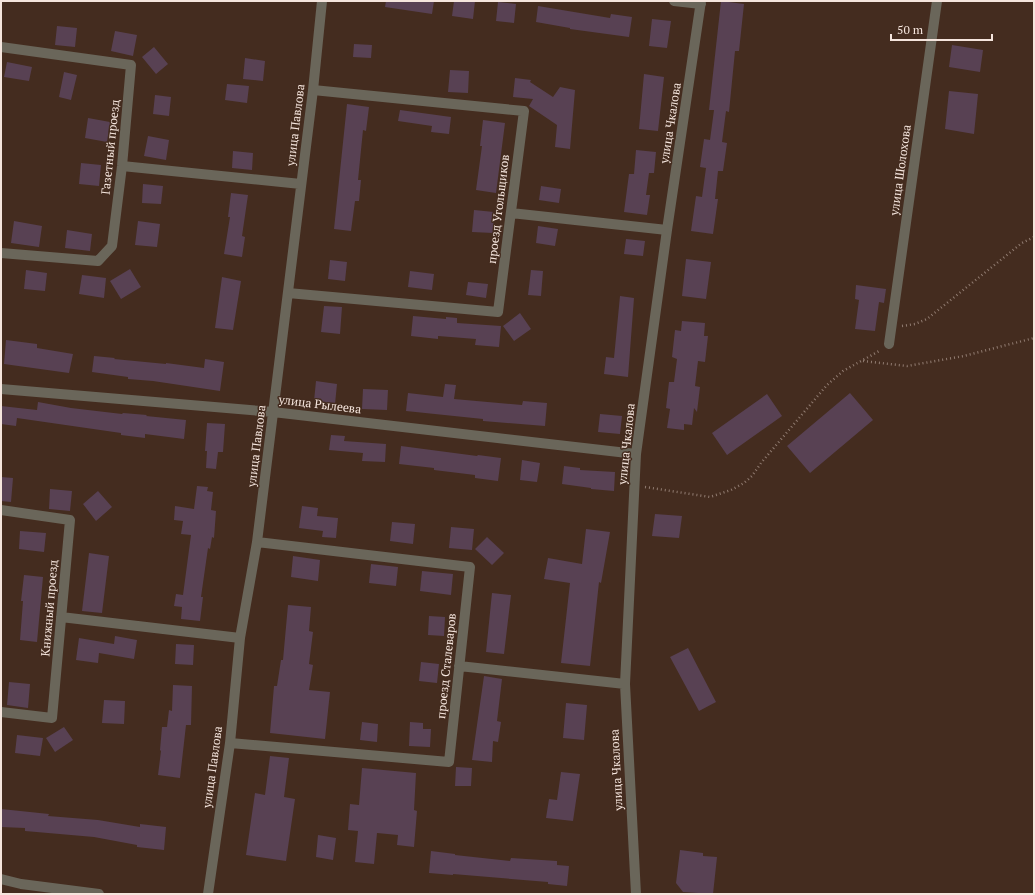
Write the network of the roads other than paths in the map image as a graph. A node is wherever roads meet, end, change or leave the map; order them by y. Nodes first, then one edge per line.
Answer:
1 (322, 1) edge
2 (674, 1) edge
3 (937, 1) edge
4 (701, 2) edge
5 (1, 47) edge
6 (313, 90) junction
7 (122, 166) junction
8 (301, 184) junction
9 (511, 213) junction
10 (667, 230) junction
11 (1, 253) edge
12 (288, 293) junction
13 (889, 344) road end
14 (1, 389) edge
15 (273, 412) junction
16 (636, 454) junction
17 (1, 510) edge
18 (256, 542) junction
19 (61, 617) junction
20 (240, 638) junction
21 (459, 666) junction
22 (624, 684) junction
23 (1, 712) edge
24 (230, 743) junction
25 (1, 879) edge
26 (99, 894) edge
27 (208, 894) edge
28 (636, 894) edge

1 - 6 street, улица Павлова
2 - 4 street
3 - 13 street, улица Шолохова
4 - 10 street, улица Чкалова
5 - 7 street, Газетный проезд
6 - 8 street, улица Павлова
6 - 9 street, проезд Угольщиков
7 - 8 street
7 - 11 street, Газетный проезд
8 - 12 street, улица Павлова
9 - 10 street
9 - 12 street, проезд Угольщиков
10 - 16 street, улица Чкалова
12 - 15 street, улица Павлова
14 - 15 street, улица Рылеева
15 - 16 street, улица Рылеева
15 - 18 street, улица Павлова
16 - 22 street, улица Чкалова
17 - 19 street, Книжный проезд
18 - 20 street, улица Павлова
18 - 21 street, проезд Сталеваров
19 - 20 street
19 - 23 street, Книжный проезд
20 - 24 street, улица Павлова
21 - 22 street
21 - 24 street, проезд Сталеваров
22 - 28 street, улица Чкалова
24 - 27 street, улица Павлова
25 - 26 street

